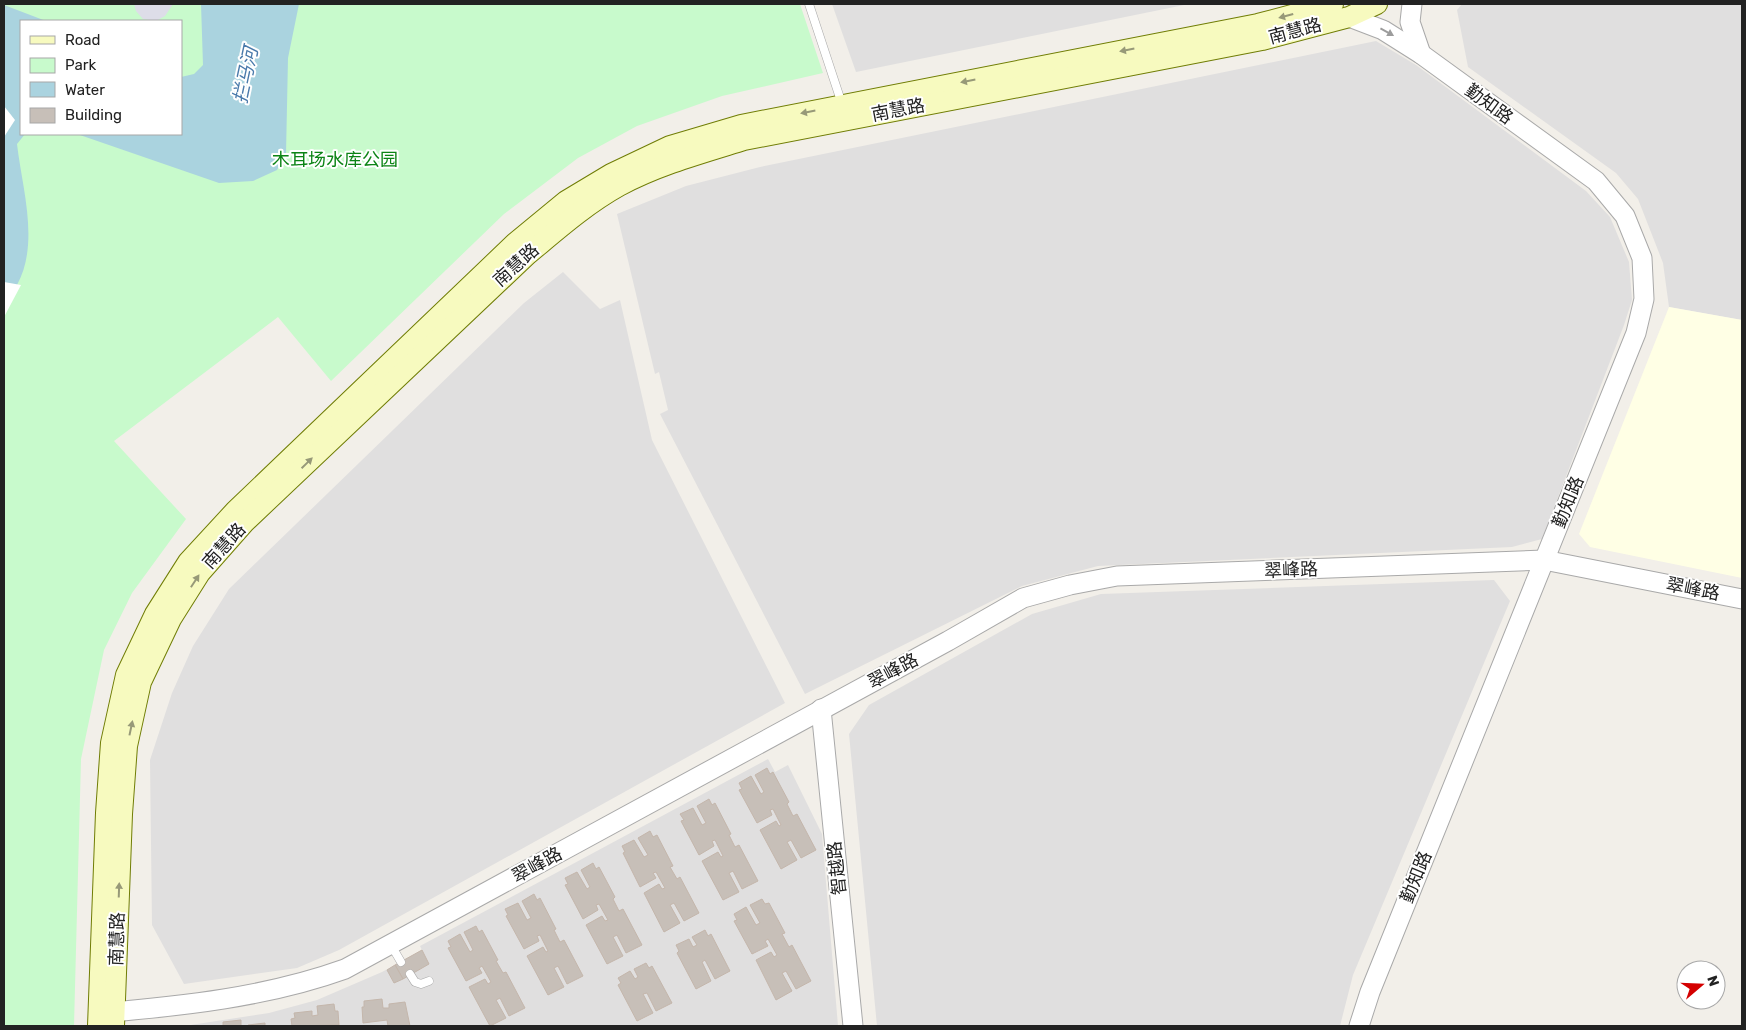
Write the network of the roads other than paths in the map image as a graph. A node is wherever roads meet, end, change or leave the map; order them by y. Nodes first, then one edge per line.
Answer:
1 (809, 4) edge
2 (1333, 4) edge
3 (1377, 4) edge
4 (1412, 4) edge
5 (1349, 17) junction
6 (1421, 54) junction
7 (843, 106) junction
8 (1544, 560) junction
9 (1742, 599) edge
10 (821, 709) junction
11 (391, 945) junction
12 (402, 962) dead end
13 (410, 974) dead end
14 (430, 981) dead end
15 (106, 1019) edge
16 (853, 1026) edge
17 (1359, 1026) edge

1 - 7 lane
2 -> 7 main road, 南慧路
3 - 5 main road, 南慧路
4 - 6 street
5 -> 6 street, 勤知路
15 -> 5 main road, 南慧路
6 - 8 street, 勤知路
7 -> 15 main road, 南慧路
8 - 9 street, 翠峰路
8 - 10 street, 翠峰路
8 - 17 street, 勤知路
10 - 11 street, 翠峰路
10 - 16 street, 智越路
11 - 12 lane
11 - 15 street, 翠峰路
13 - 14 lane

